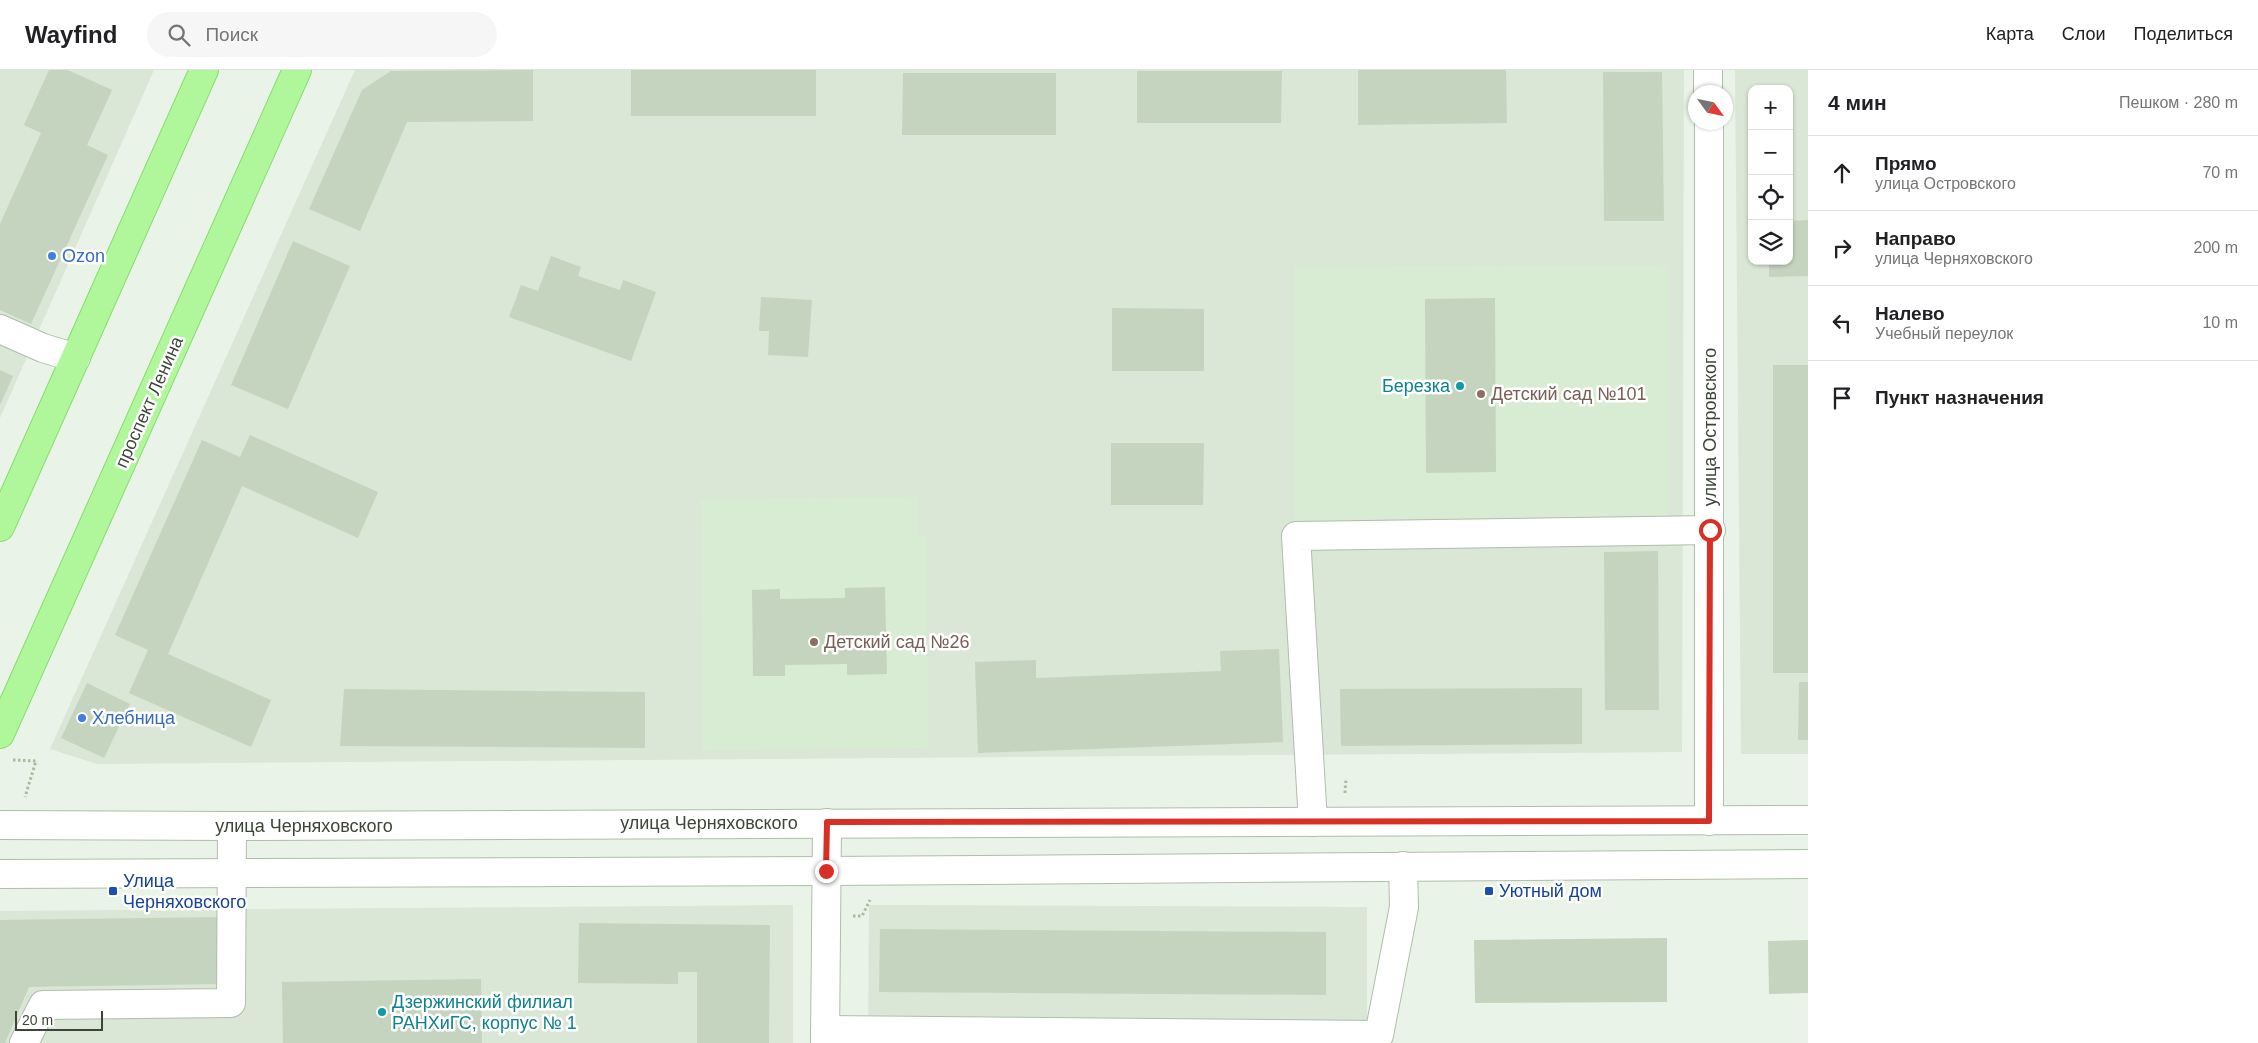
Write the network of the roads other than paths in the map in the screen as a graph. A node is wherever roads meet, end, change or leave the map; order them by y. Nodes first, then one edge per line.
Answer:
1 (204, 70) edge
2 (297, 70) edge
3 (1708, 70) edge
4 (1708, 85) edge
5 (1709, 130) edge
6 (0, 329) edge
7 (76, 358) junction
8 (0, 527) edge
9 (1710, 530) junction
10 (0, 734) edge
11 (1808, 820) edge
12 (1709, 821) junction
13 (827, 822) junction
14 (1313, 822) junction
15 (0, 824) edge
16 (232, 826) junction
17 (1808, 864) edge
18 (1403, 866) junction
19 (826, 871) junction
20 (231, 873) junction
21 (0, 874) edge
22 (825, 1037) edge
23 (24, 1043) edge

1 - 7 main road
2 - 10 main road, проспект Ленина
3 - 4 street
5 - 9 street, улица Островского
6 - 7 street
7 - 8 main road
9 - 12 street, улица Островского
9 - 14 street
11 - 12 street, улица Черняховского
12 - 14 street, улица Черняховского
13 - 14 street, улица Черняховского
13 - 16 street, улица Черняховского
13 - 19 street
15 - 16 street, улица Черняховского
16 - 20 street
17 - 18 street
18 - 19 street
18 - 22 street
19 - 20 street
19 - 22 street
20 - 21 street
20 - 23 street

